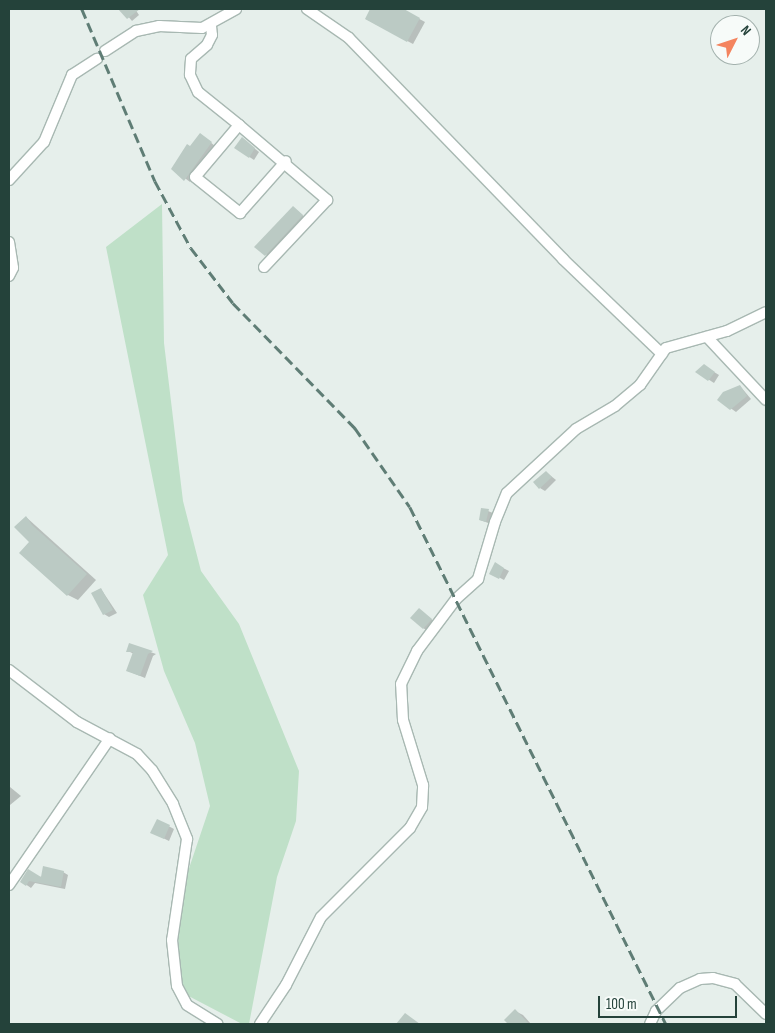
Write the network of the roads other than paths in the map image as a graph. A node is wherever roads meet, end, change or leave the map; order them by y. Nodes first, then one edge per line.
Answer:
1 (236, 9) edge
2 (306, 9) edge
3 (211, 26) junction
4 (105, 51) dead end
5 (97, 59) dead end
6 (239, 125) junction
7 (286, 161) junction
8 (9, 180) edge
9 (9, 242) edge
10 (264, 267) dead end
11 (9, 276) edge
12 (766, 312) edge
13 (707, 337) junction
14 (662, 354) junction
15 (766, 400) edge
16 (9, 670) edge
17 (110, 738) junction
18 (9, 885) edge
19 (766, 1014) edge
20 (218, 1024) edge
21 (260, 1024) edge
22 (650, 1024) edge

1 - 3 street
2 - 14 street
3 - 4 street
3 - 6 street
5 - 8 street
6 - 7 street
6 - 7 street
7 - 10 street
9 - 11 street
12 - 13 street
13 - 14 street
13 - 15 street
14 - 21 street
16 - 17 street
17 - 18 street
17 - 20 street
19 - 22 street

